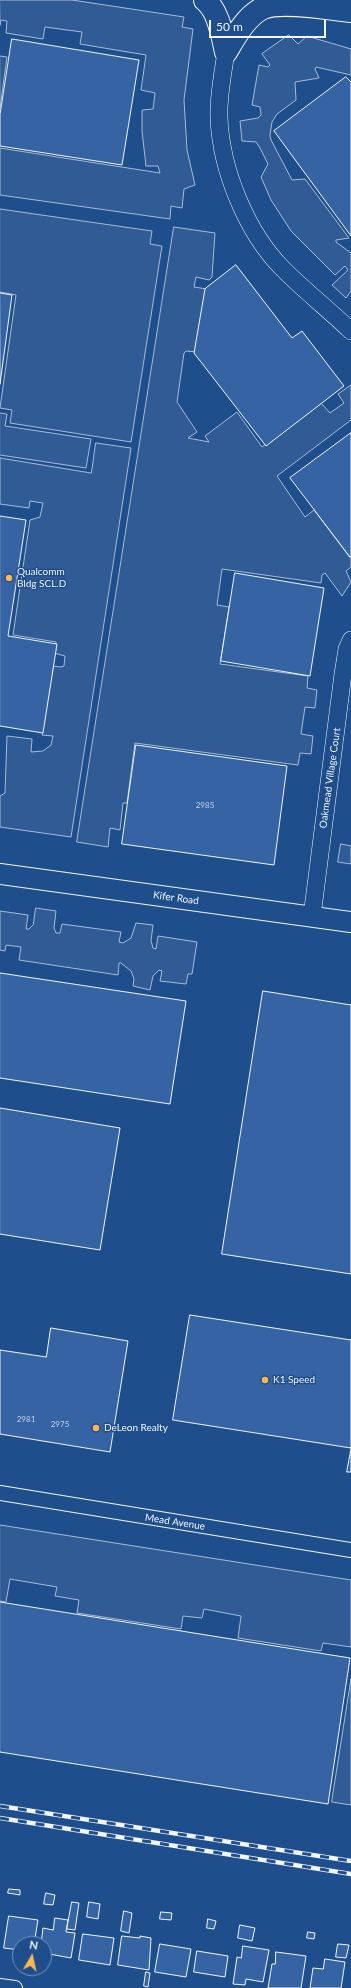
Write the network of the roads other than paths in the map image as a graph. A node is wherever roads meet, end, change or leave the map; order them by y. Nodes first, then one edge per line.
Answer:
1 (205, 0) edge
2 (345, 0) edge
3 (351, 2) edge
4 (351, 11) edge
5 (226, 52) junction
6 (351, 331) edge
7 (351, 640) edge
8 (0, 874) edge
9 (312, 916) junction
10 (351, 922) edge
11 (0, 1493) edge
12 (351, 1550) edge

1 - 5 highway
2 - 3 highway
4 - 5 highway
5 - 6 street
7 - 9 street, Oakmead Village Court
8 - 9 main road, Kifer Road
9 - 10 main road, Kifer Road
11 - 12 street, Mead Avenue

